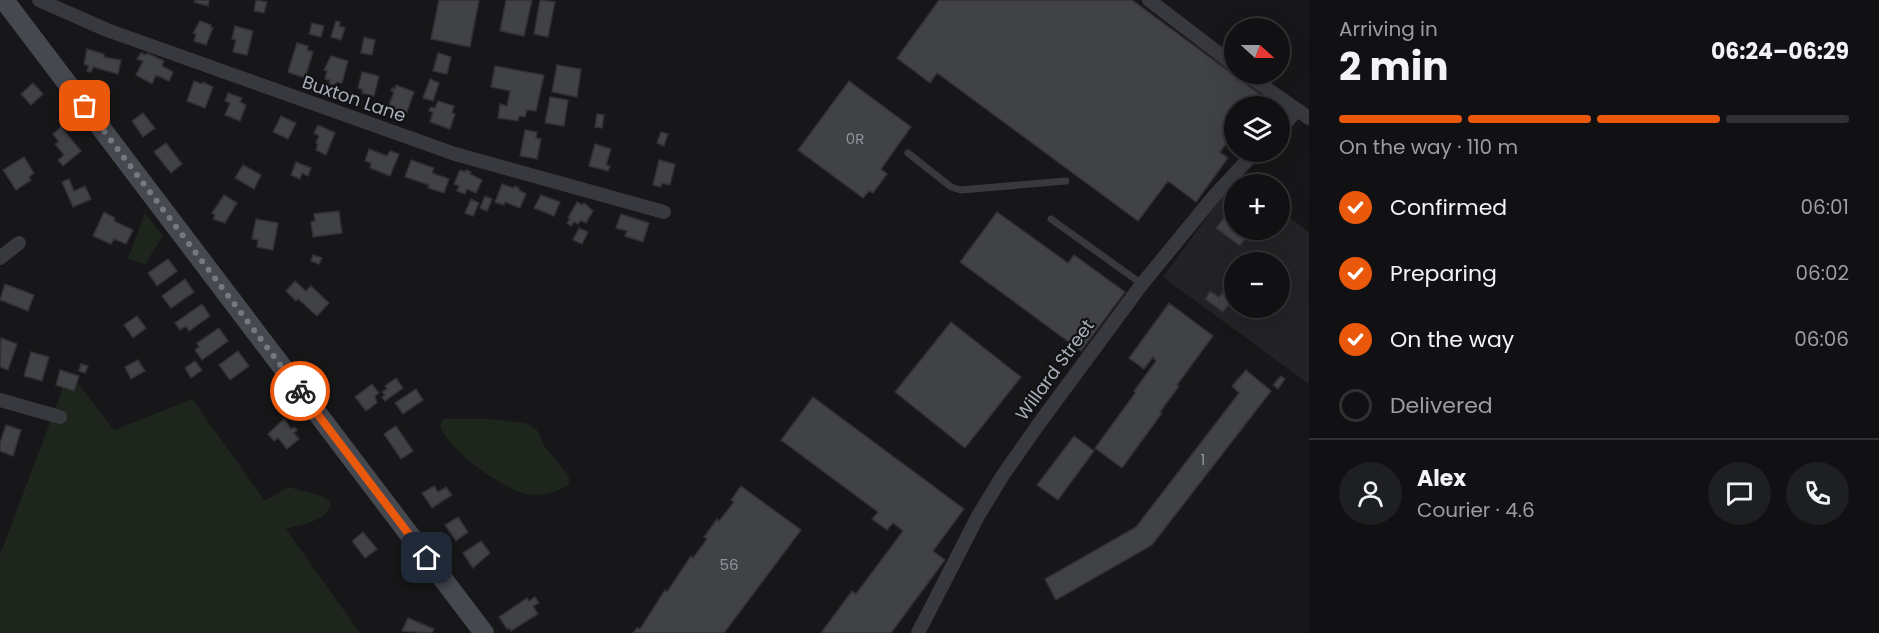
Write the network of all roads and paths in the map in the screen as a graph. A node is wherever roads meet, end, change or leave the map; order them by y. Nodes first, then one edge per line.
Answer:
1 (4, 0) edge
2 (39, 0) edge
3 (1149, 0) edge
4 (1224, 57) edge
5 (1260, 84) edge
6 (1297, 110) junction
7 (1290, 118) edge
8 (1309, 118) edge
9 (908, 153) dead end
10 (1246, 162) edge
11 (1066, 182) dead end
12 (664, 212) dead end
13 (1051, 219) dead end
14 (19, 243) dead end
15 (0, 258) edge
16 (1142, 284) junction
17 (0, 400) edge
18 (60, 417) dead end
19 (484, 633) edge
20 (918, 633) edge

1 - 19 main road
2 - 12 street, Buxton Lane
3 - 4 street
5 - 6 street
6 - 7 street
6 - 8 street
9 - 11 lane
10 - 16 street, Willard Street
13 - 16 lane
14 - 15 street
16 - 20 street, Willard Street
17 - 18 street

